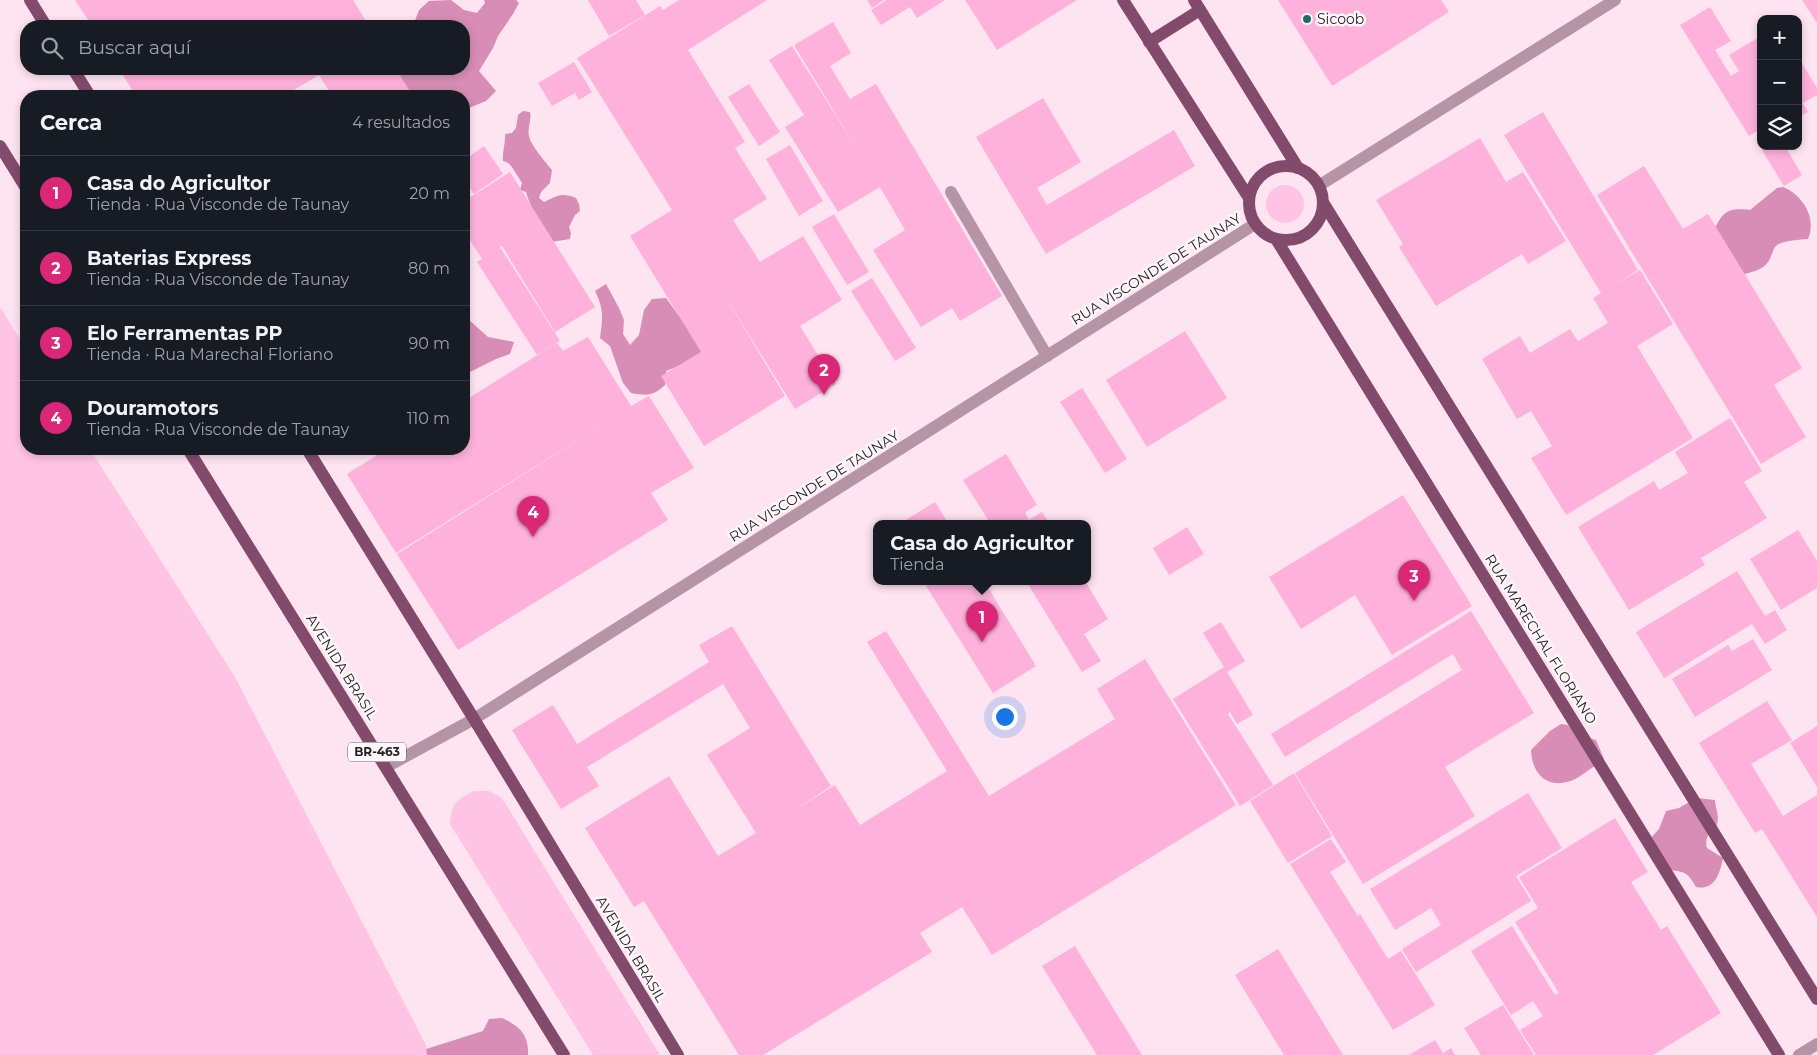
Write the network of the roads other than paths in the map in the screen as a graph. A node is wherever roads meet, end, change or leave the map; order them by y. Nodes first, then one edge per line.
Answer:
1 (30, 0) edge
2 (1122, 0) edge
3 (1615, 0) edge
4 (1197, 5) edge
5 (42, 20) edge
6 (1149, 42) junction
7 (77, 75) edge
8 (86, 90) edge
9 (0, 146) edge
10 (1298, 168) junction
11 (20, 178) edge
12 (1320, 185) junction
13 (951, 192) dead end
14 (1249, 198) junction
15 (1324, 204) junction
16 (1255, 224) junction
17 (1276, 239) junction
18 (1047, 356) junction
19 (192, 455) edge
20 (312, 455) edge
21 (474, 719) junction
22 (386, 767) junction
23 (1817, 999) edge
24 (1817, 1044) edge
25 (564, 1055) edge
26 (678, 1055) edge
27 (1779, 1055) edge
28 (1799, 1055) edge

1 - 5 main road
2 - 6 main road
3 - 12 street
4 - 6 main road
4 - 10 main road
6 - 14 main road
7 - 8 main road
9 - 11 main road
10 - 12 main road
10 - 14 main road
12 - 15 main road
13 - 18 street
14 - 16 main road
15 - 17 main road
15 - 23 main road
16 - 17 main road, RUA MARECHAL FLORIANO
16 - 18 street, RUA VISCONDE DE TAUNAY
17 - 27 main road, RUA MARECHAL FLORIANO
18 - 21 street, RUA VISCONDE DE TAUNAY
19 - 22 main road, AVENIDA BRASIL / BR-463
20 - 21 main road, AVENIDA BRASIL
21 - 22 street, RUA VISCONDE DE TAUNAY
21 - 26 main road, AVENIDA BRASIL
22 - 25 main road, AVENIDA BRASIL / BR-463
24 - 28 street

